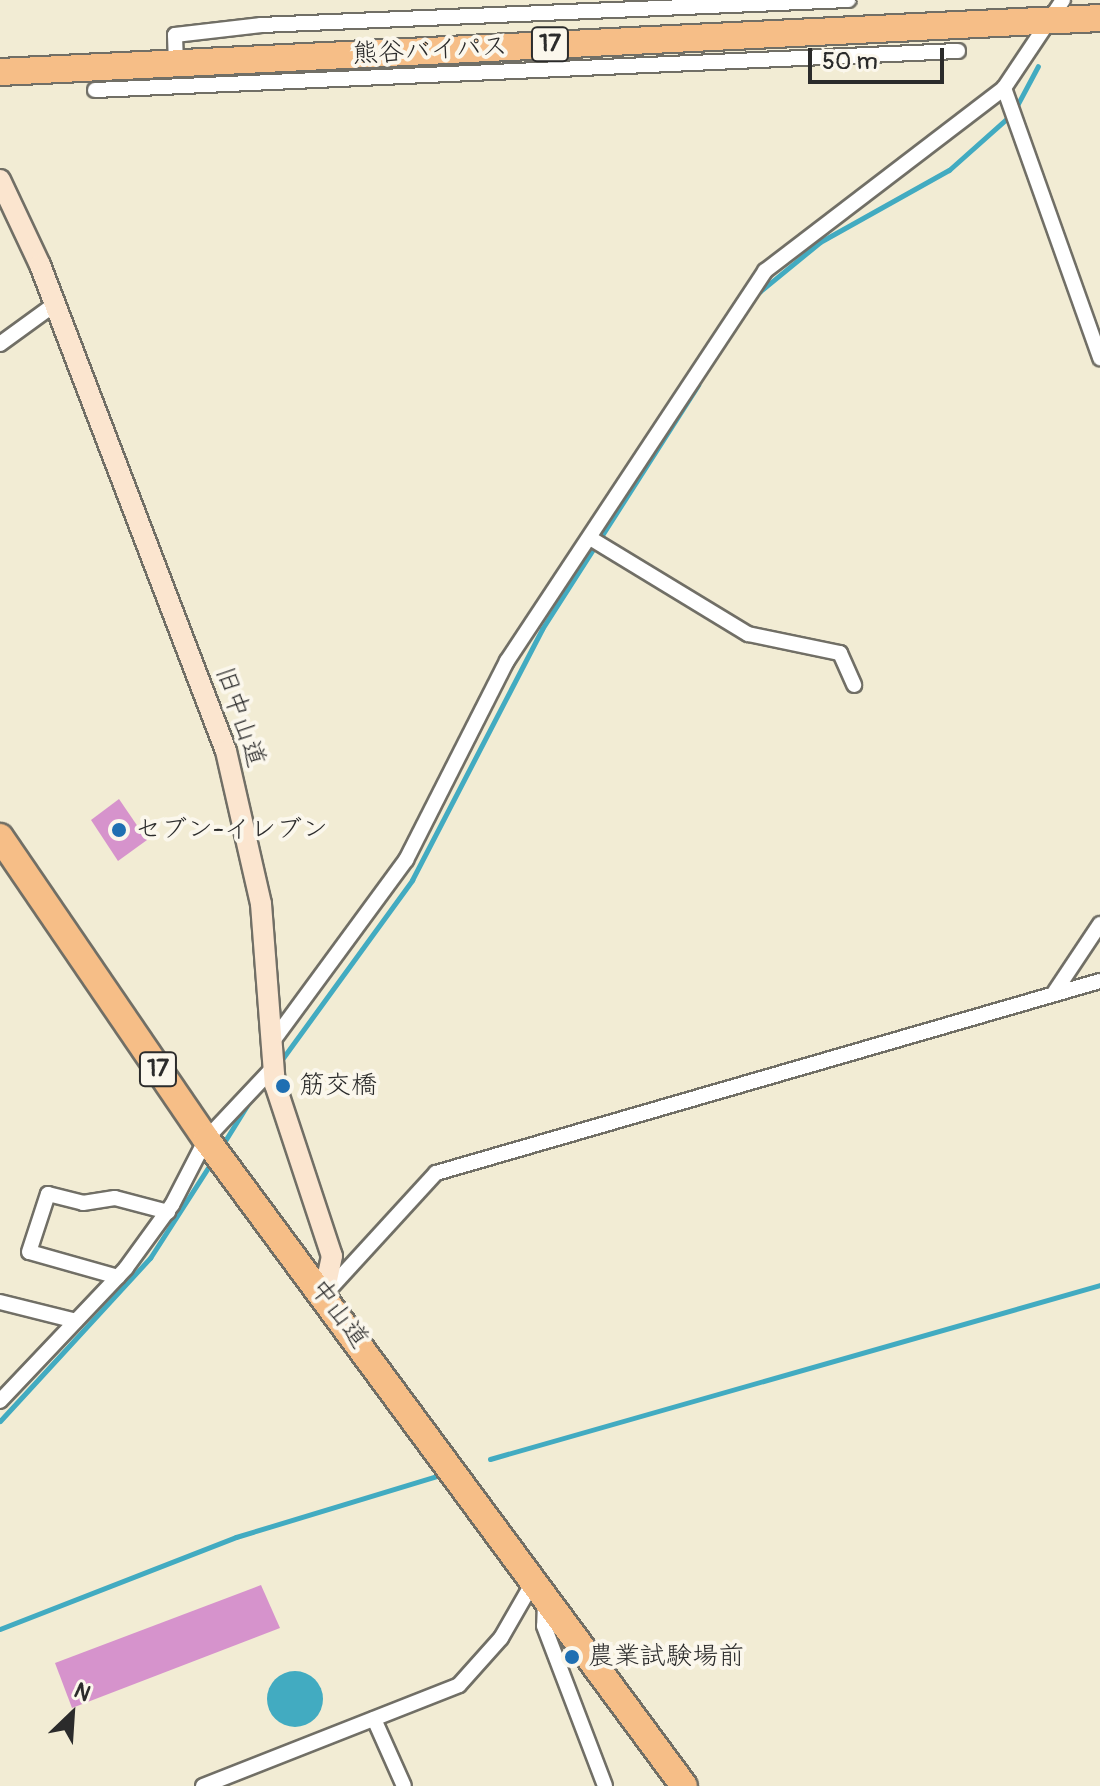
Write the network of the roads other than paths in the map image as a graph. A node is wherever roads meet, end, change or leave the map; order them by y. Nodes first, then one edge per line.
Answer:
1 (848, 0) edge
2 (1063, 0) edge
3 (1100, 18) edge
4 (1046, 21) junction
5 (800, 44) junction
6 (958, 51) dead end
7 (176, 64) junction
8 (275, 70) junction
9 (0, 72) edge
10 (1004, 88) junction
11 (95, 90) dead end
12 (1, 185) edge
13 (55, 304) junction
14 (0, 344) edge
15 (1100, 358) edge
16 (590, 538) junction
17 (854, 685) dead end
18 (3, 848) edge
19 (1100, 924) edge
20 (1100, 981) edge
21 (1054, 993) junction
22 (269, 1046) junction
23 (272, 1069) junction
24 (206, 1139) junction
25 (168, 1212) junction
26 (118, 1277) junction
27 (324, 1295) junction
28 (0, 1302) edge
29 (76, 1321) junction
30 (0, 1401) edge
31 (539, 1593) junction
32 (374, 1719) junction
33 (203, 1786) edge
34 (404, 1786) edge
35 (605, 1786) edge
36 (684, 1786) edge

1 - 7 street
2 - 4 street
3 - 4 highway, 熊谷バイパス / 17
4 - 5 highway, 熊谷バイパス / 17
4 - 10 street
5 - 6 street
5 - 8 highway, 熊谷バイパス / 17
7 - 8 highway, 熊谷バイパス / 17
7 - 9 highway, 熊谷バイパス / 17
8 - 11 street
10 - 15 street
10 - 16 street
12 - 13 main road, 旧中山道
13 - 14 street
13 - 22 main road, 旧中山道
16 - 17 street
16 - 22 street
18 - 24 highway, 中山道 / 17
19 - 21 street
20 - 21 street
21 - 27 street
22 - 23 main road, 旧中山道
23 - 24 street
23 - 27 main road, 旧中山道
24 - 25 street
24 - 27 highway, 中山道 / 17
25 - 26 street
25 - 26 street
26 - 29 street
27 - 31 highway, 中山道 / 17
28 - 29 street
29 - 30 street
31 - 32 street
31 - 35 street
31 - 36 highway, 中山道 / 17
32 - 33 street
32 - 34 street

